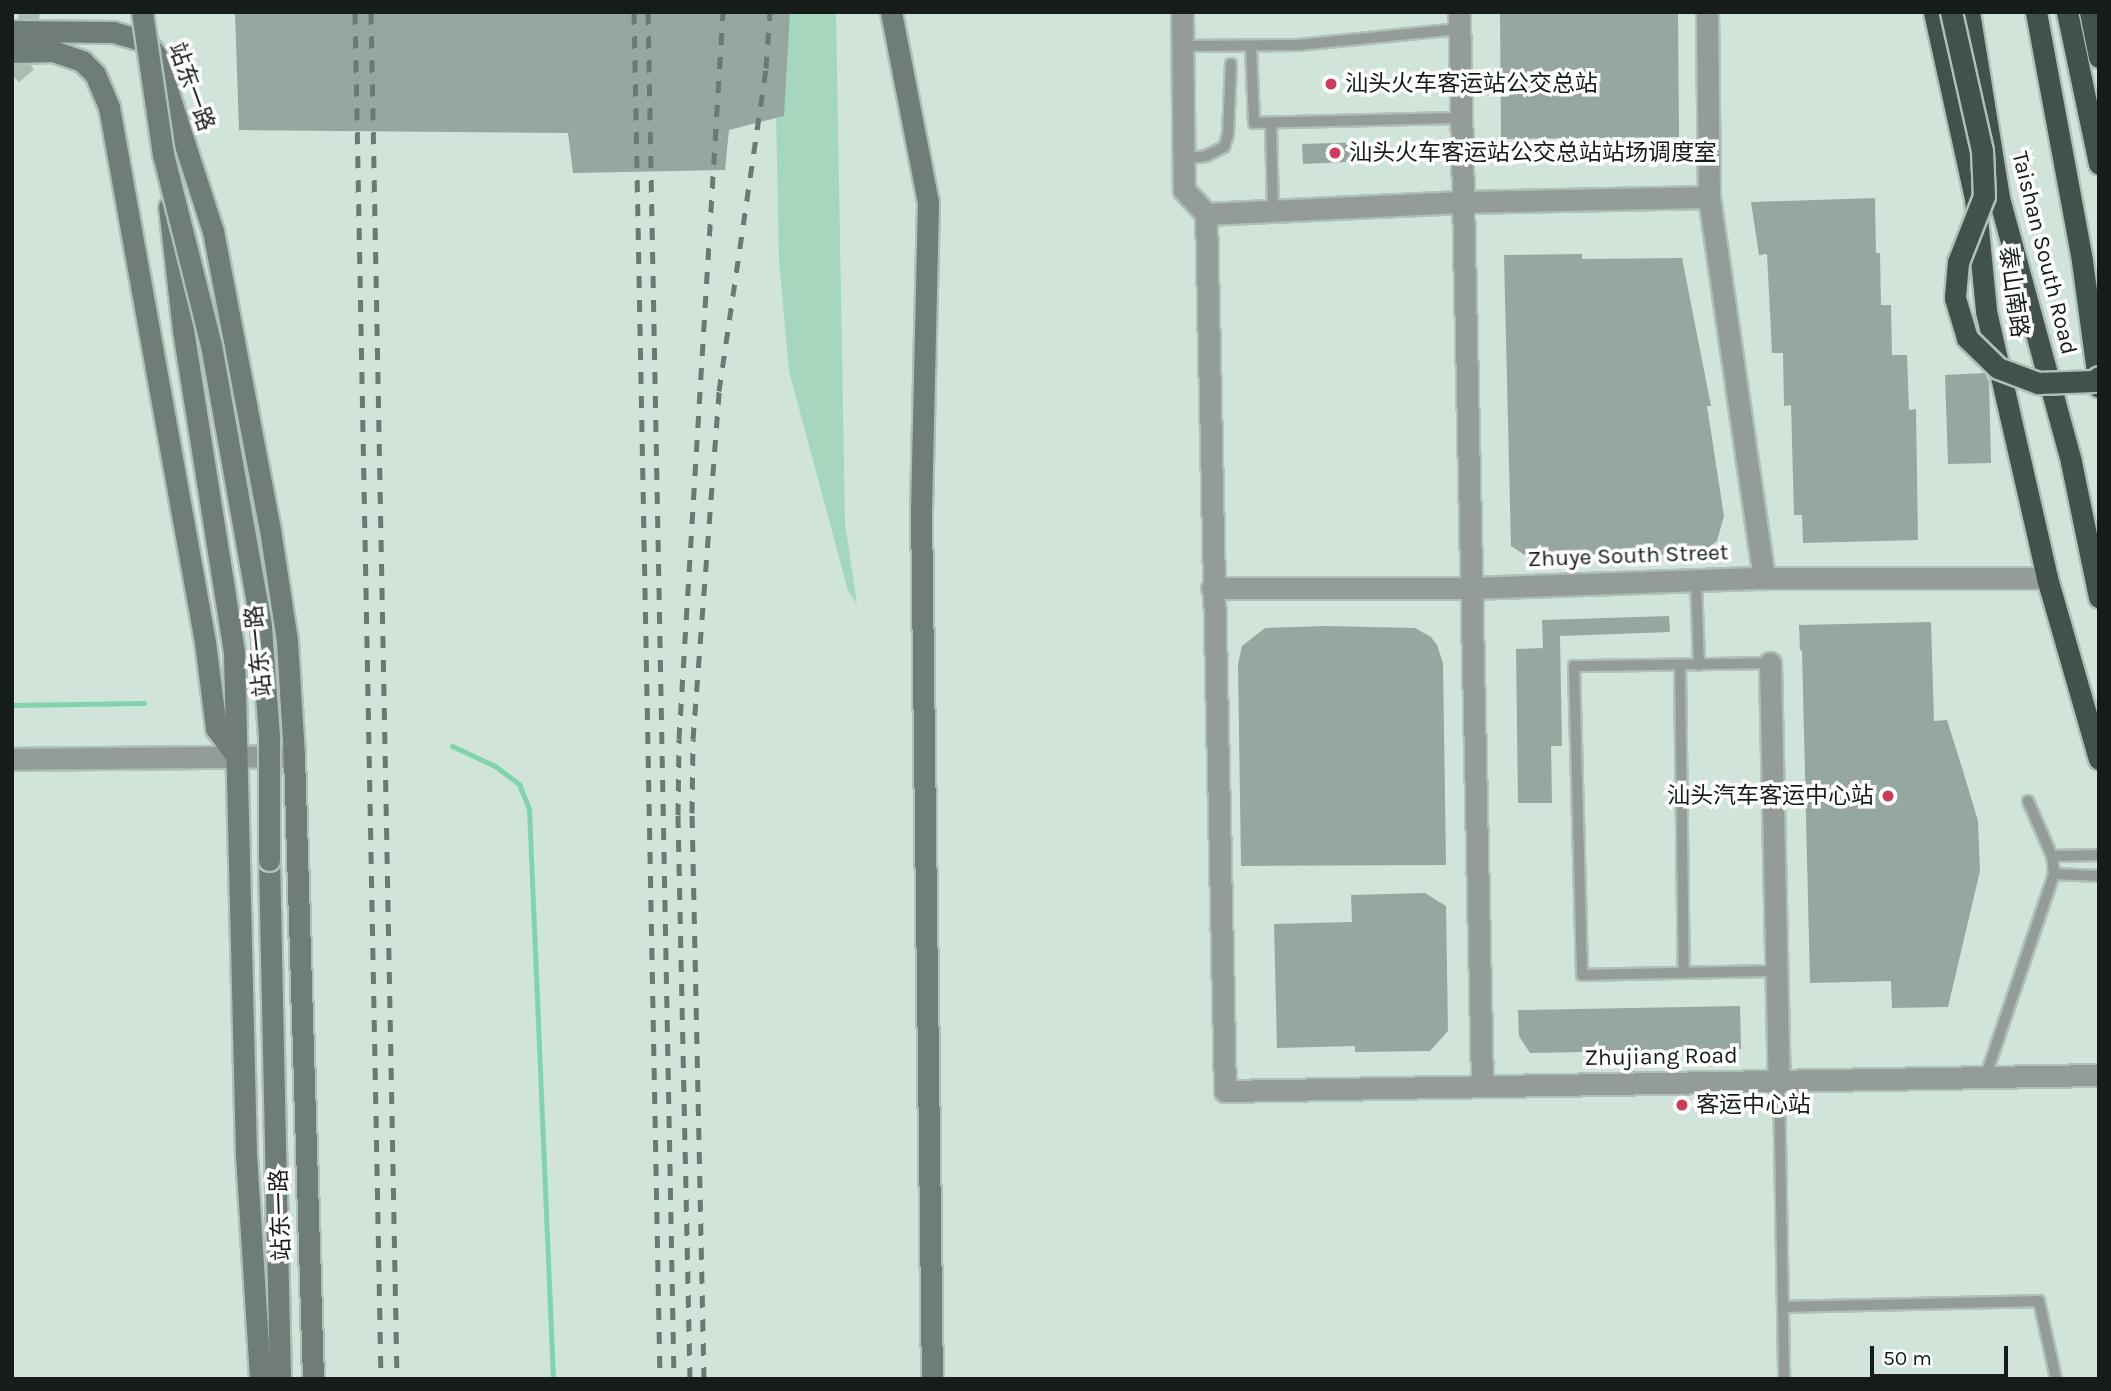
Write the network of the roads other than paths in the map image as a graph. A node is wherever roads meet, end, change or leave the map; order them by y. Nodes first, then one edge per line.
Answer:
1 (142, 12) edge
2 (891, 12) edge
3 (1182, 12) edge
4 (1707, 12) edge
5 (1934, 12) edge
6 (1951, 12) edge
7 (1969, 12) edge
8 (2036, 12) edge
9 (2067, 12) edge
10 (2090, 12) edge
11 (1459, 21) edge
12 (12, 31) edge
13 (1182, 46) junction
14 (1251, 47) junction
15 (12, 52) edge
16 (2099, 57) edge
17 (1231, 64) dead end
18 (1460, 118) junction
19 (1271, 123) junction
20 (163, 154) junction
21 (1184, 159) junction
22 (2099, 164) edge
23 (1709, 197) junction
24 (1999, 198) junction
25 (1462, 202) junction
26 (1273, 211) junction
27 (1206, 214) junction
28 (2082, 261) junction
29 (2099, 302) edge
30 (1986, 311) junction
31 (2099, 377) edge
32 (2099, 387) edge
33 (1764, 578) junction
34 (2047, 578) junction
35 (1696, 580) junction
36 (1212, 588) junction
37 (1471, 588) junction
38 (2099, 597) edge
39 (1770, 663) joint
40 (1680, 665) junction
41 (1699, 665) junction
42 (236, 756) junction
43 (294, 756) junction
44 (12, 759) edge
45 (2099, 759) edge
46 (2028, 801) dead end
47 (2099, 855) edge
48 (2052, 856) junction
49 (2054, 874) junction
50 (2099, 876) edge
51 (1777, 971) junction
52 (1684, 973) junction
53 (2099, 1075) edge
54 (1985, 1078) junction
55 (1779, 1082) junction
56 (1482, 1086) junction
57 (1784, 1307) junction
58 (260, 1379) edge
59 (280, 1379) edge
60 (313, 1379) edge
61 (932, 1379) edge
62 (1784, 1379) edge
63 (2056, 1379) edge

1 - 20 street, bridge
2 - 61 street
3 - 13 street
4 - 23 street
5 - 30 highway, 泰山南路
6 - 31 highway, bridge
7 - 24 highway, Taishan South Road
8 - 28 highway, Taishan South Road
9 - 22 highway
10 - 16 highway
11 - 14 lane
11 - 18 street
12 - 43 street, 站东一路
13 - 14 lane
13 - 21 street
14 - 19 lane
15 - 42 street
17 - 21 lane
18 - 19 lane
18 - 25 street
19 - 26 lane
20 - 42 street, bridge
20 - 59 street, bridge
21 - 27 street
23 - 25 street
23 - 33 street
24 - 30 highway
24 - 38 highway, Taishan South Road
25 - 26 street
25 - 37 street
26 - 27 street
27 - 36 street
28 - 29 highway
28 - 32 highway, Taishan South Road
30 - 34 highway, 泰山南路
33 - 34 street, Zhuye South Street
33 - 35 street, Zhuye South Street
34 - 45 highway
35 - 37 street, Zhuye South Street
35 - 41 lane
36 - 37 street, Zhuye South Street
36 - 56 street, Zhujiang Road
37 - 56 street
39 - 41 lane
39 - 51 street
40 - 41 lane
40 - 52 lane
40 - 52 lane
42 - 43 street
42 - 44 street
42 - 58 street
43 - 60 street, 站东一路
46 - 48 lane
47 - 48 lane
48 - 49 lane
49 - 50 lane
49 - 54 lane
51 - 52 lane
51 - 55 street
53 - 54 street, Zhujiang Road
54 - 55 street, Zhujiang Road
55 - 56 street, Zhujiang Road
55 - 57 lane
57 - 62 lane
57 - 63 lane

